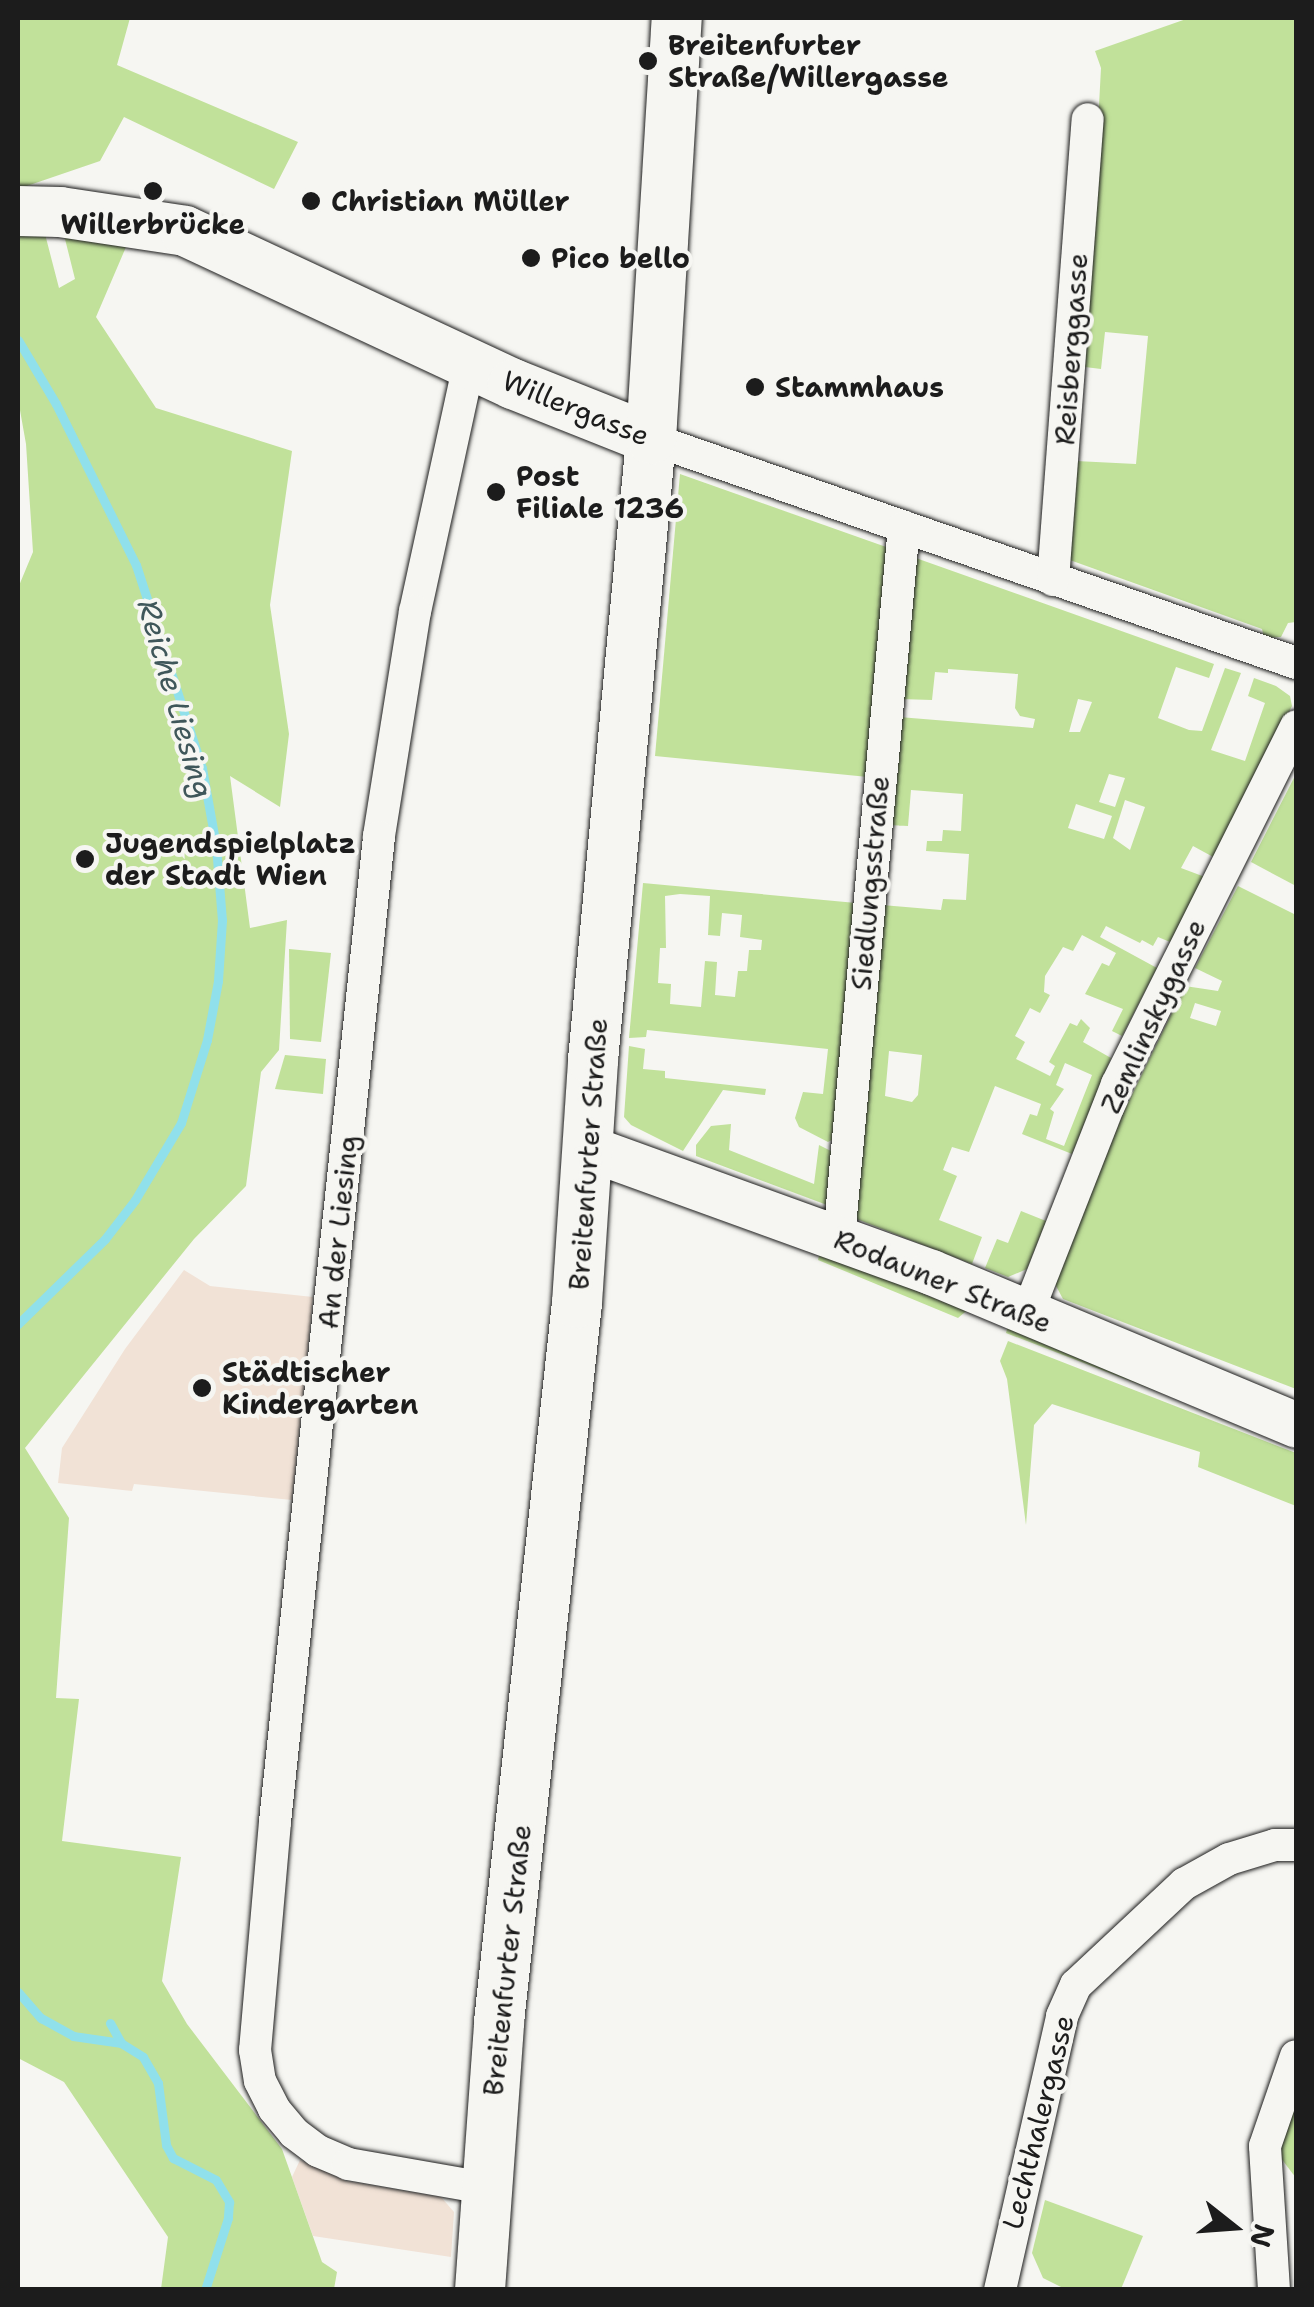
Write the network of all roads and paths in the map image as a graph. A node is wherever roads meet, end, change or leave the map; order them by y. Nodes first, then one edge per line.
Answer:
1 (677, 18) edge
2 (1088, 119) dead end
3 (24, 211) edge
4 (468, 364) junction
5 (651, 439) junction
6 (904, 527) junction
7 (1053, 580) junction
8 (1296, 663) edge
9 (1296, 726) edge
10 (586, 1147) junction
11 (839, 1238) junction
12 (1027, 1314) junction
13 (1296, 1425) edge
14 (1296, 1845) edge
15 (1295, 2056) edge
16 (485, 2188) junction
17 (480, 2290) edge
18 (1000, 2290) edge
19 (1274, 2290) edge

1 - 5 main road, Breitenfurter Straße
2 - 7 street, Reisberggasse
3 - 4 main road, Willergasse
4 - 5 main road, Willergasse
4 - 16 street, An der Liesing
5 - 6 street, Willergasse
5 - 10 main road, Breitenfurter Straße
6 - 7 street, Willergasse
6 - 11 street, Siedlungsstraße
7 - 8 street, Willergasse
9 - 12 street, Zemlinskygasse
10 - 11 main road, Rodauner Straße
10 - 16 main road, Breitenfurter Straße
11 - 12 main road, Rodauner Straße
12 - 13 main road, Rodauner Straße
14 - 18 street, Lechthalergasse
15 - 19 street
16 - 17 main road, Breitenfurter Straße

